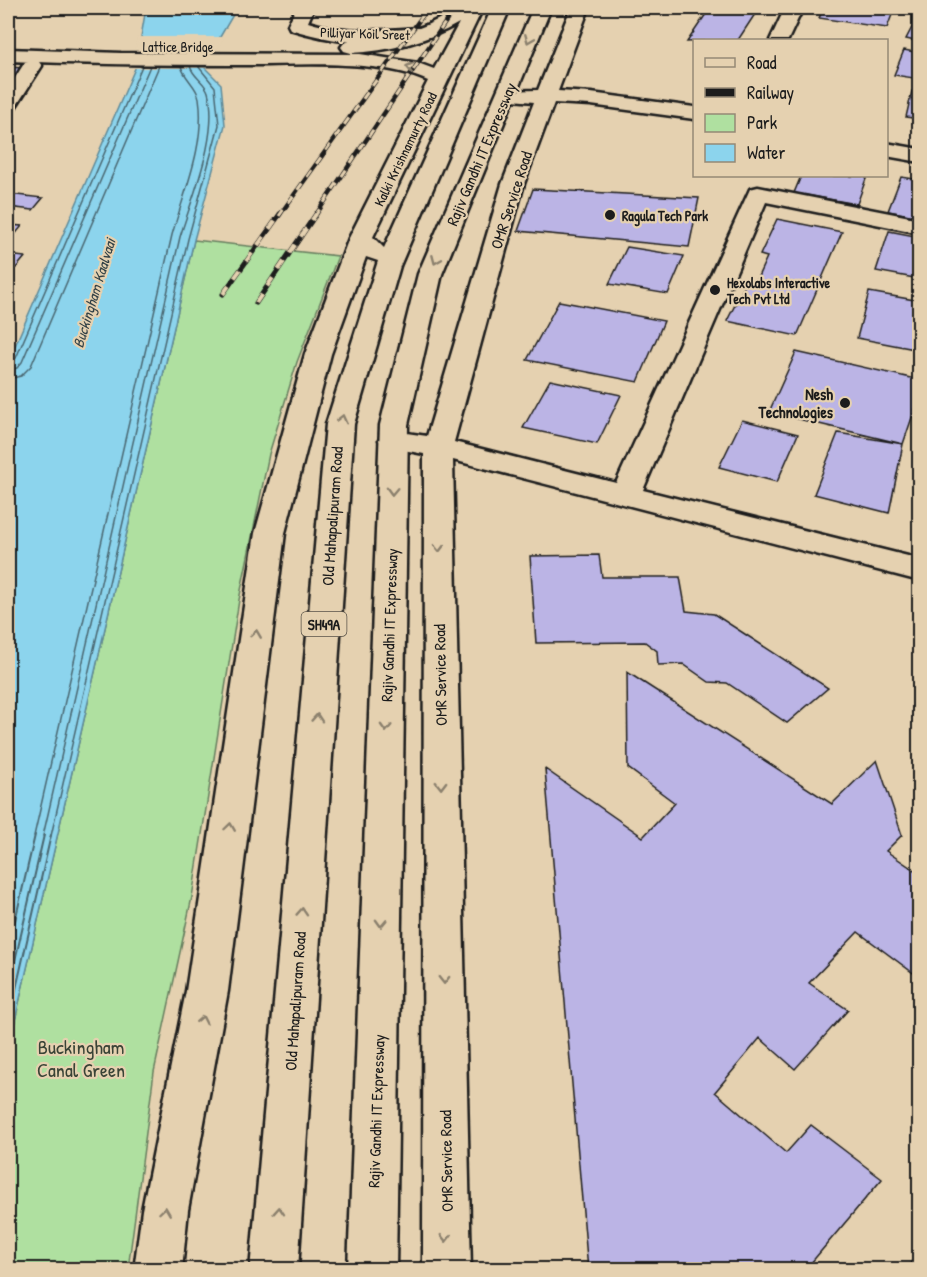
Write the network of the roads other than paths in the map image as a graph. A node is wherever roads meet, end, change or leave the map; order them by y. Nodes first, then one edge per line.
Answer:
1 (305, 8) edge
2 (466, 8) edge
3 (474, 8) edge
4 (501, 8) edge
5 (542, 8) edge
6 (580, 8) edge
7 (794, 8) edge
8 (418, 34) junction
9 (779, 39) edge
10 (8, 44) edge
11 (347, 53) junction
12 (8, 55) edge
13 (32, 66) dead end
14 (439, 79) junction
15 (507, 95) junction
16 (546, 97) junction
17 (8, 104) edge
18 (693, 113) edge
19 (888, 149) edge
20 (920, 156) edge
21 (760, 185) edge
22 (920, 226) edge
23 (361, 238) junction
24 (388, 266) junction
25 (393, 440) junction
26 (438, 447) junction
27 (626, 494) junction
28 (920, 570) edge
29 (158, 1269) edge
30 (274, 1269) edge
31 (372, 1269) edge
32 (447, 1269) edge

1 - 8 main road, Pilliyar Koil Sreet
2 - 8 main road
3 - 14 main road
4 - 24 main road, Old Mahapalipuram Road / SH49A
5 -> 15 main road, Rajiv Gandhi IT Expressway
6 - 16 main road, OMR Service Road
7 - 9 main road
8 - 11 main road
10 - 11 main road, Lattice Bridge
11 - 12 main road, Lattice Bridge
14 -> 11 main road, Kalki Krishnamurty Road
13 - 17 main road
14 - 23 main road, Kalki Krishnamurty Road
15 - 16 main road
15 -> 25 main road, Rajiv Gandhi IT Expressway
16 - 18 main road
16 - 26 main road, OMR Service Road
19 - 20 main road
21 - 22 main road
21 - 27 main road
23 - 24 main road
29 -> 23 main road, Kalki Krishnamurty Road
30 -> 24 main road, Old Mahapalipuram Road / SH49A
25 - 26 main road
25 -> 31 main road, Rajiv Gandhi IT Expressway
26 - 27 main road
26 -> 32 main road, OMR Service Road
27 - 28 main road

